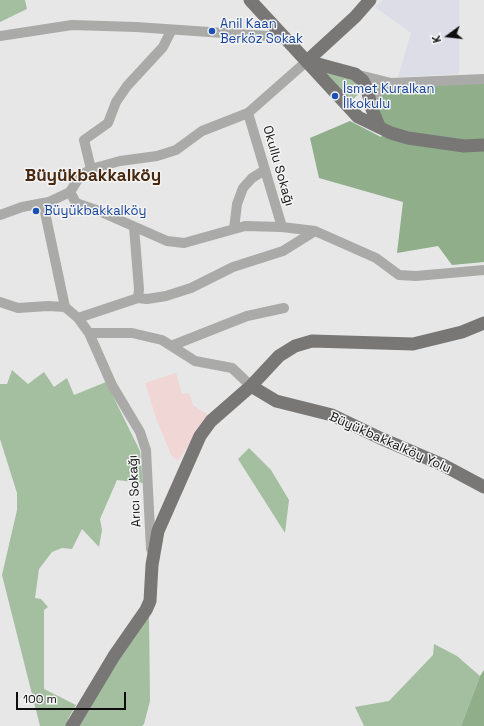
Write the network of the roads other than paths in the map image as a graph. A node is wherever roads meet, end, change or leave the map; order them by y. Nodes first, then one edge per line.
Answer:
1 (250, 0) edge
2 (370, 0) edge
3 (171, 31) junction
4 (0, 36) edge
5 (283, 38) junction
6 (307, 61) junction
7 (355, 74) junction
8 (484, 79) edge
9 (391, 83) junction
10 (369, 98) junction
11 (352, 111) junction
12 (248, 113) junction
13 (379, 126) junction
14 (484, 145) edge
15 (91, 169) junction
16 (264, 170) junction
17 (70, 192) junction
18 (43, 203) junction
19 (0, 215) edge
20 (134, 226) junction
21 (282, 227) junction
22 (234, 229) junction
23 (315, 230) junction
24 (484, 270) edge
25 (138, 298) junction
26 (0, 302) edge
27 (64, 307) junction
28 (284, 308) dead end
29 (78, 318) junction
30 (484, 323) edge
31 (89, 333) junction
32 (171, 346) junction
33 (251, 386) junction
34 (484, 487) edge
35 (152, 565) junction
36 (72, 726) edge

1 - 5 main road
2 - 6 main road
3 - 4 street
3 - 5 street
3 - 15 street
5 - 6 main road
6 - 7 main road
6 - 11 main road
6 - 12 street
7 - 9 street
7 - 10 main road
8 - 9 street
9 - 10 street
10 - 11 main road
10 - 13 main road
11 - 13 main road
12 - 15 street
12 - 16 street, Okullu Sokağı
13 - 14 main road
15 - 17 street
16 - 21 street, Okullu Sokağı
16 - 22 street
17 - 18 street
17 - 20 street
18 - 19 street
18 - 27 street
20 - 22 street
20 - 25 street
21 - 22 street
21 - 23 street
23 - 24 street
23 - 25 street
25 - 29 street
26 - 27 street
27 - 29 street, Arıcı Sokağı
28 - 32 street
29 - 31 street, Arıcı Sokağı
30 - 33 main road
31 - 32 street
31 - 35 street, Arıcı Sokağı
32 - 33 street
33 - 34 main road, Büyükbakkalköy Yolu
33 - 35 main road
35 - 36 main road

